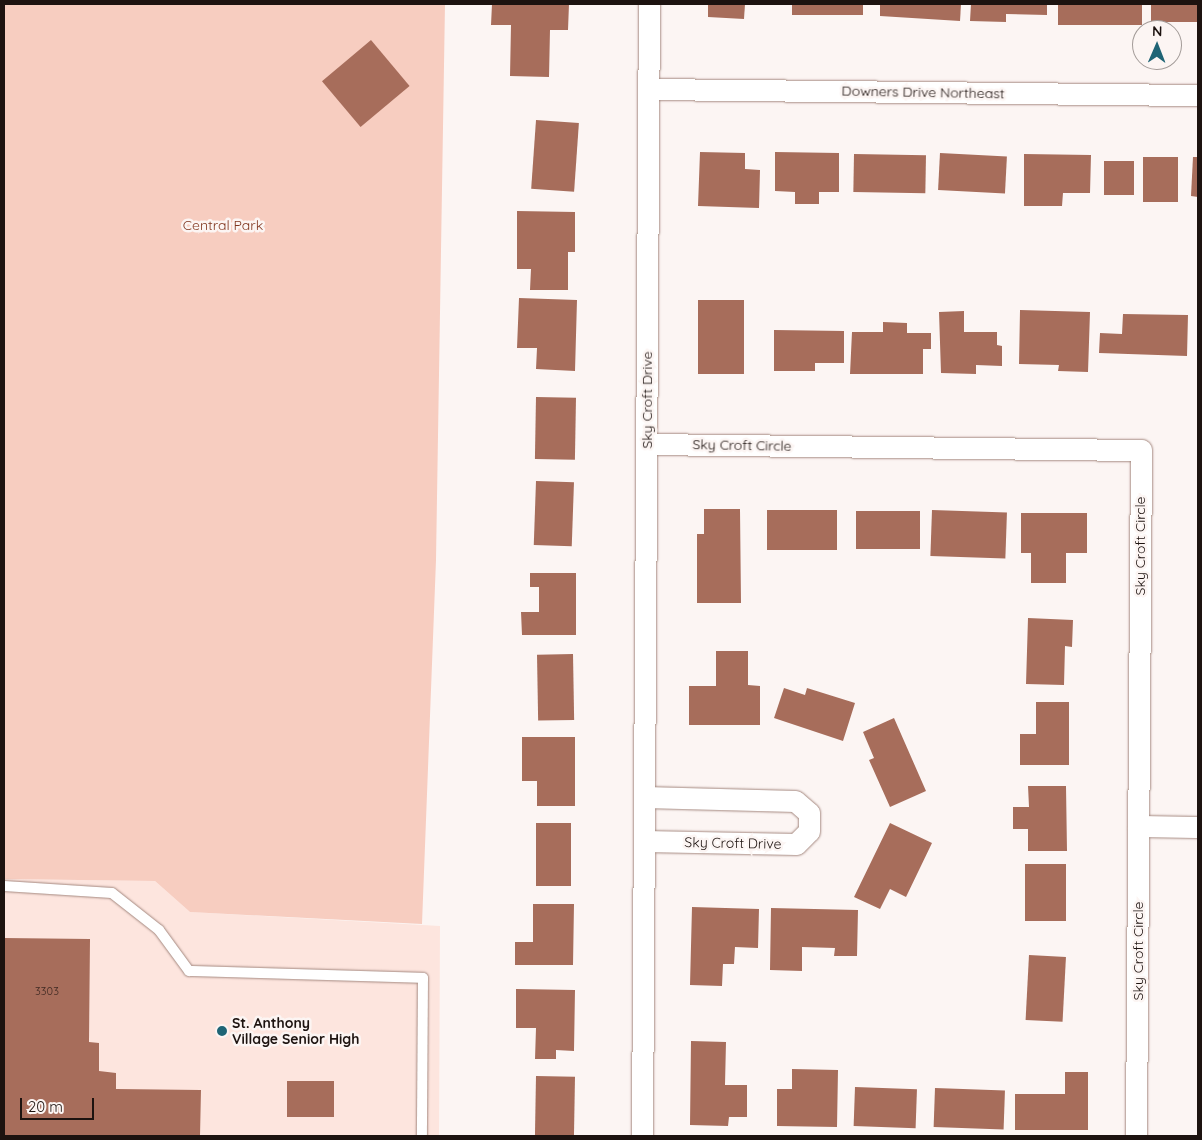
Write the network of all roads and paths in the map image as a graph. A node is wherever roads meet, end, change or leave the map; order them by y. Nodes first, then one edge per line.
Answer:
1 (649, 4) edge
2 (648, 89) junction
3 (1198, 95) edge
4 (646, 444) junction
5 (644, 797) junction
6 (1138, 826) junction
7 (1198, 827) edge
8 (644, 842) junction
9 (4, 886) edge
10 (422, 1136) edge
11 (642, 1136) edge
12 (1136, 1136) edge

1 - 2 street, Sky Croft Drive
2 - 3 street, Downers Drive Northeast
2 - 4 street, Sky Croft Drive
4 - 5 street, Sky Croft Drive
4 - 6 street, Sky Croft Circle
5 - 8 street, Sky Croft Drive
5 - 8 street, Sky Croft Drive
6 - 7 street
6 - 12 street, Sky Croft Circle
8 - 11 street, Sky Croft Drive
9 - 10 lane

